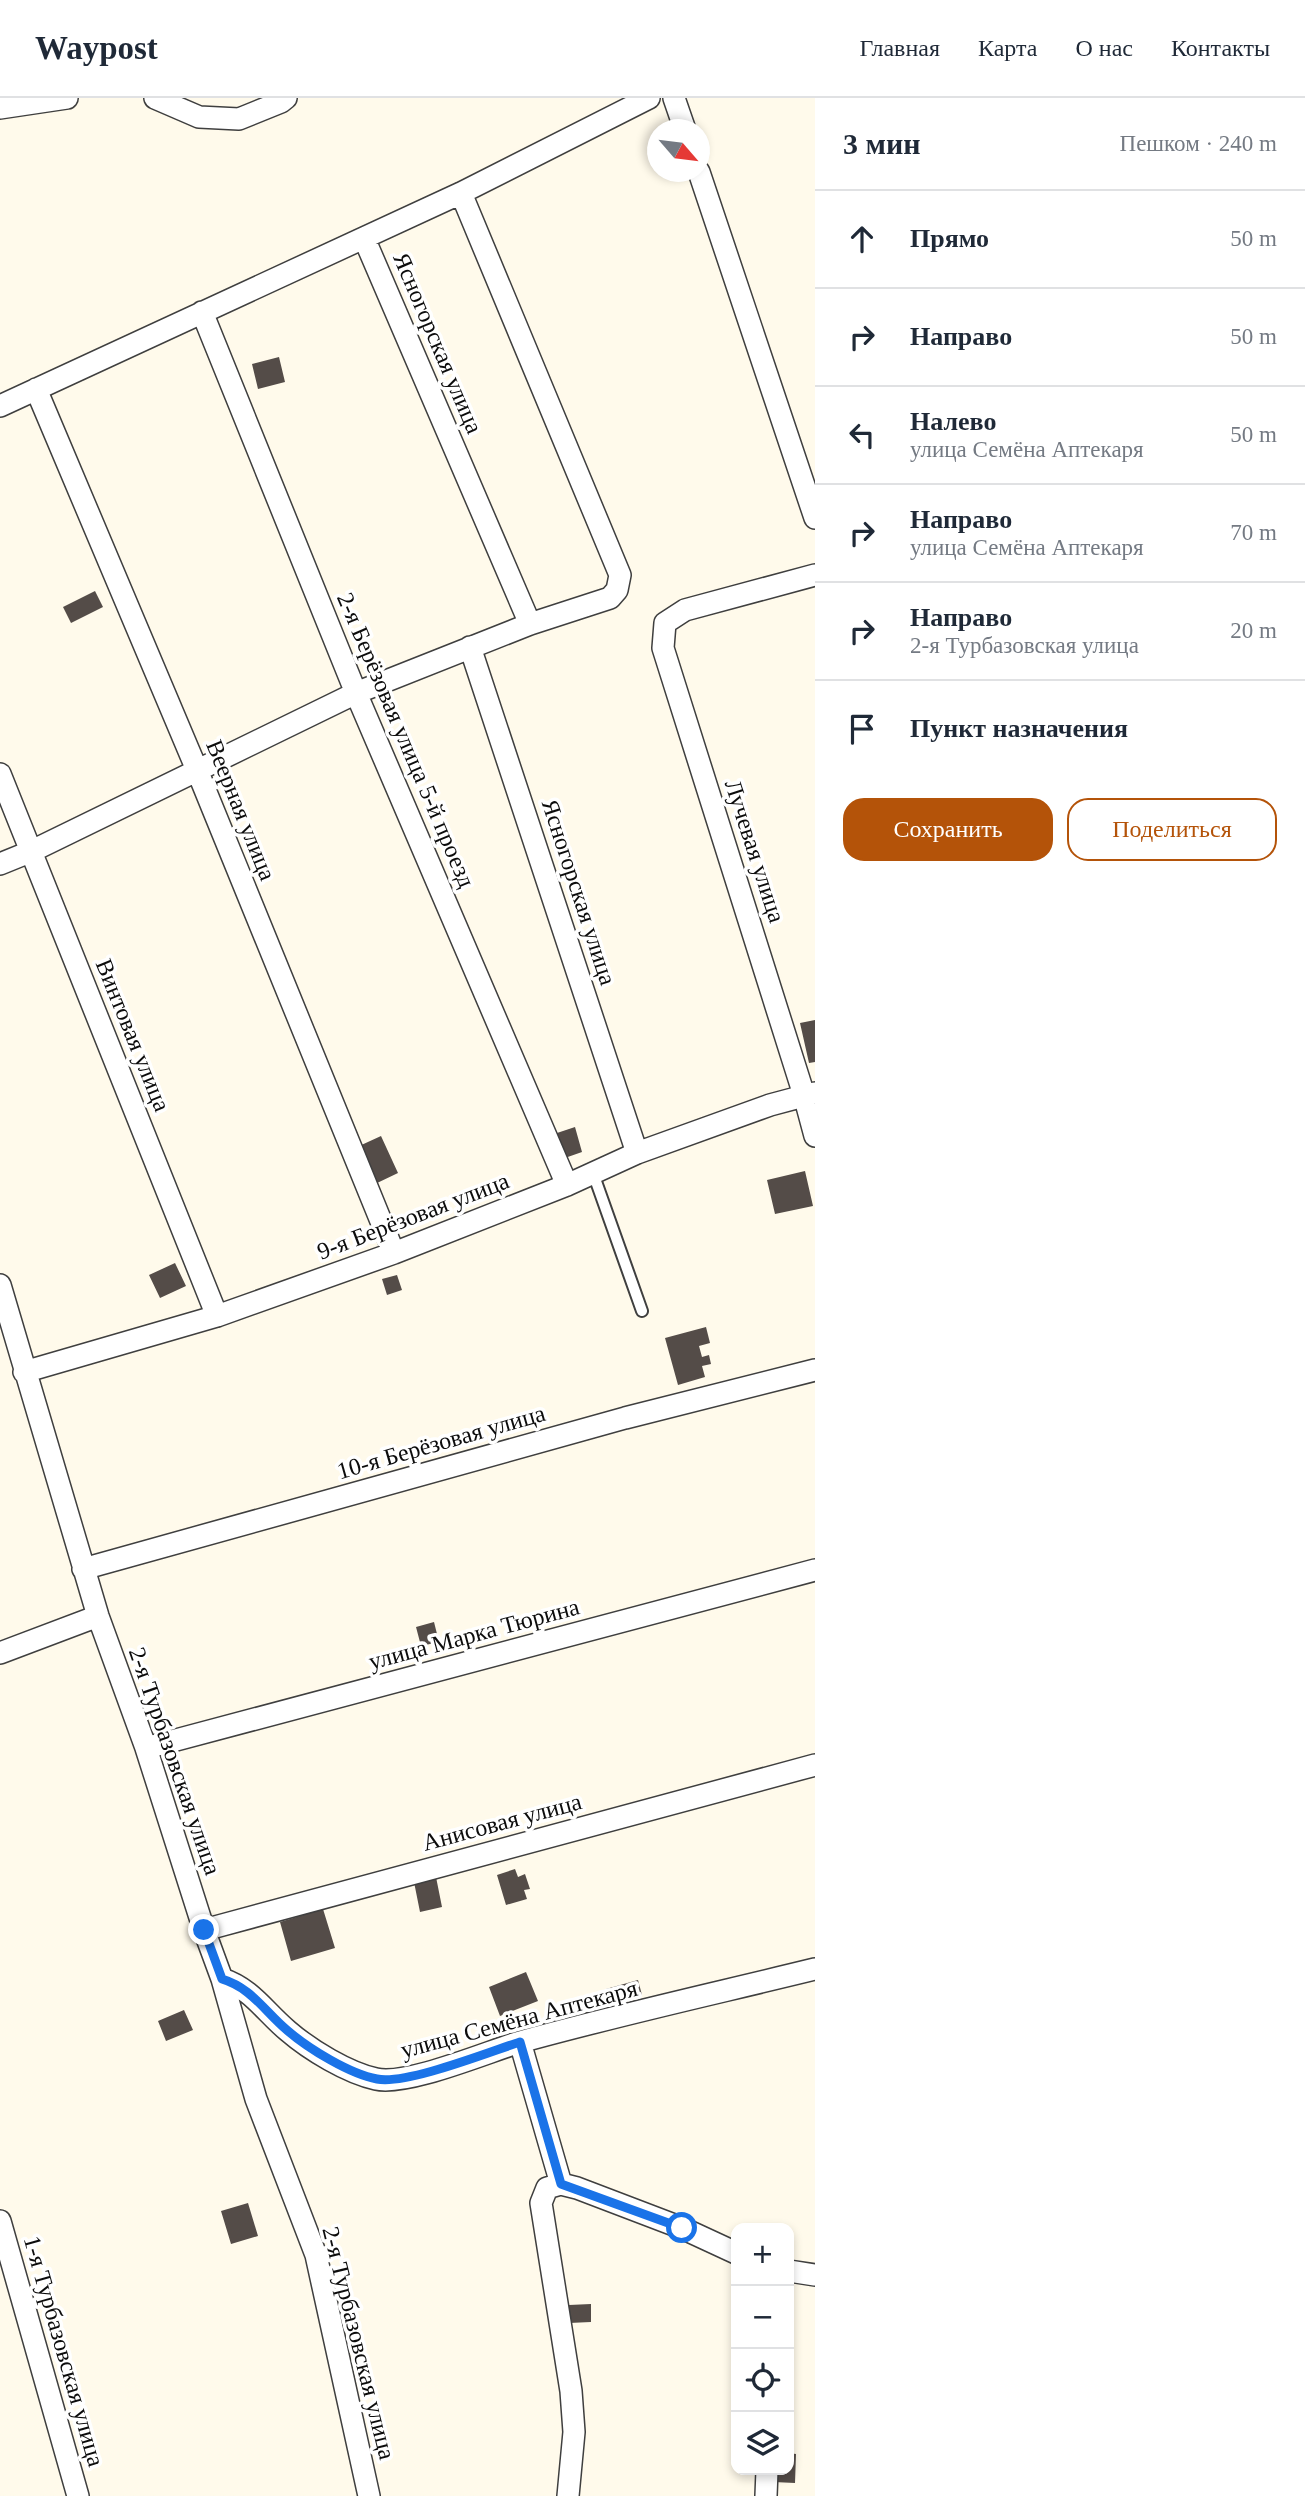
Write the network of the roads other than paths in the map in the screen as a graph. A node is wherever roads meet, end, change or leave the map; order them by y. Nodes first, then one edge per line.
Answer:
1 (67, 98) edge
2 (155, 98) edge
3 (286, 98) edge
4 (649, 98) edge
5 (674, 98) edge
6 (0, 108) edge
7 (681, 119) edge
8 (702, 182) edge
9 (461, 193) junction
10 (364, 238) junction
11 (202, 312) junction
12 (36, 389) junction
13 (0, 406) edge
14 (815, 517) edge
15 (815, 575) edge
16 (530, 624) junction
17 (470, 647) junction
18 (356, 693) junction
19 (197, 769) junction
20 (0, 774) edge
21 (32, 851) junction
22 (0, 864) edge
23 (810, 1094) edge
24 (815, 1136) edge
25 (637, 1153) junction
26 (593, 1173) junction
27 (567, 1185) junction
28 (394, 1253) junction
29 (0, 1285) edge
30 (642, 1311) dead end
31 (218, 1316) junction
32 (815, 1370) edge
33 (24, 1372) junction
34 (83, 1569) junction
35 (815, 1570) edge
36 (98, 1616) junction
37 (0, 1653) edge
38 (146, 1748) junction
39 (815, 1765) edge
40 (204, 1930) junction
41 (814, 1973) edge
42 (222, 1979) junction
43 (520, 2042) junction
44 (561, 2184) junction
45 (0, 2221) edge
46 (731, 2251) edge
47 (794, 2272) edge
48 (815, 2275) edge
49 (767, 2475) edge
50 (78, 2496) edge
51 (369, 2496) edge
52 (568, 2496) edge
53 (766, 2496) edge

1 - 6 street
2 - 3 street
4 - 9 street
5 - 7 street
8 - 14 street
9 - 10 street
9 - 16 street
10 - 11 street
10 - 16 street, Ясногорская улица
11 - 12 street
11 - 18 street, 2-я Берёзовая улица 5-й проезд
12 - 13 street
12 - 19 street, Веерная улица
15 - 23 street, Лучевая улица
16 - 17 street
17 - 18 street
17 - 25 street, Ясногорская улица
18 - 19 street
18 - 27 street, 2-я Берёзовая улица 5-й проезд
19 - 21 street
19 - 28 street, Веерная улица
20 - 21 street, Винтовая улица
21 - 22 street
21 - 31 street, Винтовая улица
23 - 24 street, Лучевая улица
23 - 25 street, 9-я Берёзовая улица
25 - 26 street, 9-я Берёзовая улица
26 - 27 street, 9-я Берёзовая улица
26 - 30 lane
27 - 28 street, 9-я Берёзовая улица
28 - 31 street, 9-я Берёзовая улица
29 - 33 street, 2-я Турбазовская улица
31 - 33 street, 9-я Берёзовая улица
32 - 34 street, 10-я Берёзовая улица
33 - 34 street, 2-я Турбазовская улица
34 - 36 street, 2-я Турбазовская улица
35 - 38 street, улица Марка Тюрина
36 - 37 street
36 - 38 street, 2-я Турбазовская улица
38 - 40 street, 2-я Турбазовская улица
39 - 40 street, Анисовая улица
40 - 42 street, 2-я Турбазовская улица
41 - 43 street, улица Семёна Аптекаря
42 - 43 street, улица Семёна Аптекаря
42 - 51 street, 2-я Турбазовская улица
43 - 44 street
44 - 46 street
44 - 52 street
45 - 50 street, 1-я Турбазовская улица
47 - 48 street
49 - 53 street

